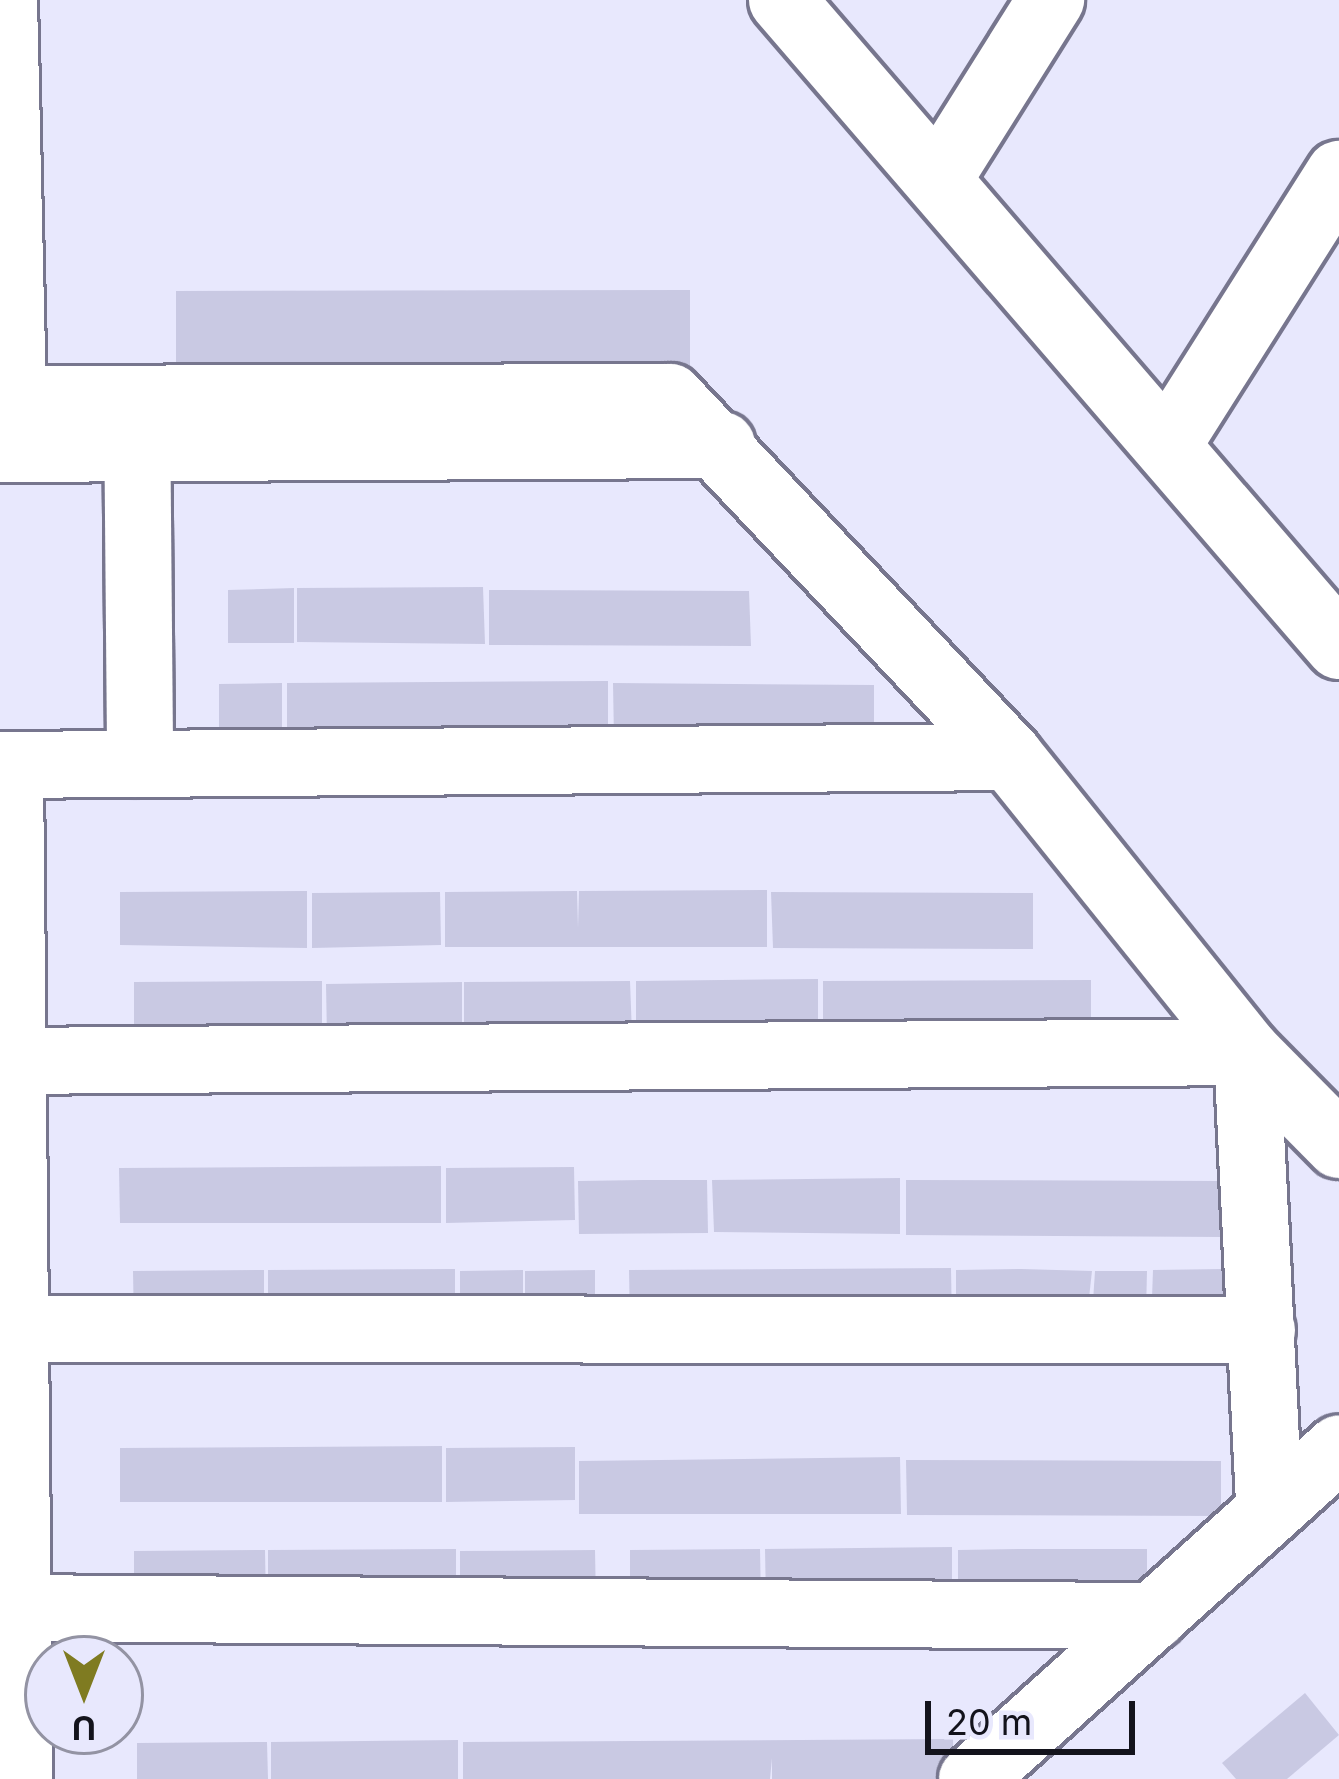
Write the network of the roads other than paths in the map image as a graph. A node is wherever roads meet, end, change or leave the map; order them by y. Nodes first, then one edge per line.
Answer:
1 (4, 0) edge
2 (782, 0) edge
3 (1051, 0) edge
4 (1339, 174) edge
5 (938, 181) junction
6 (136, 423) junction
7 (7, 424) edge
8 (1167, 446) junction
9 (1339, 646) edge
10 (1010, 757) junction
11 (140, 764) junction
12 (5, 765) edge
13 (1247, 1052) junction
14 (6, 1061) edge
15 (1334, 1132) edge
16 (8, 1329) edge
17 (1262, 1330) junction
18 (1339, 1449) edge
19 (1269, 1510) junction
20 (9, 1608) edge
21 (1154, 1616) junction
22 (19, 1779) edge
23 (972, 1779) edge

1 - 7 street
2 - 5 street
3 - 5 street
4 - 8 street
5 - 8 street
6 - 7 street
6 - 10 street
6 - 11 street
8 - 9 street
10 - 11 street
10 - 13 street
11 - 12 street
12 - 14 street
13 - 14 street
13 - 15 street
13 - 17 street
14 - 16 street
16 - 17 street
16 - 20 street
17 - 19 street
18 - 19 street
19 - 21 street
20 - 21 street
20 - 22 street
21 - 23 street

